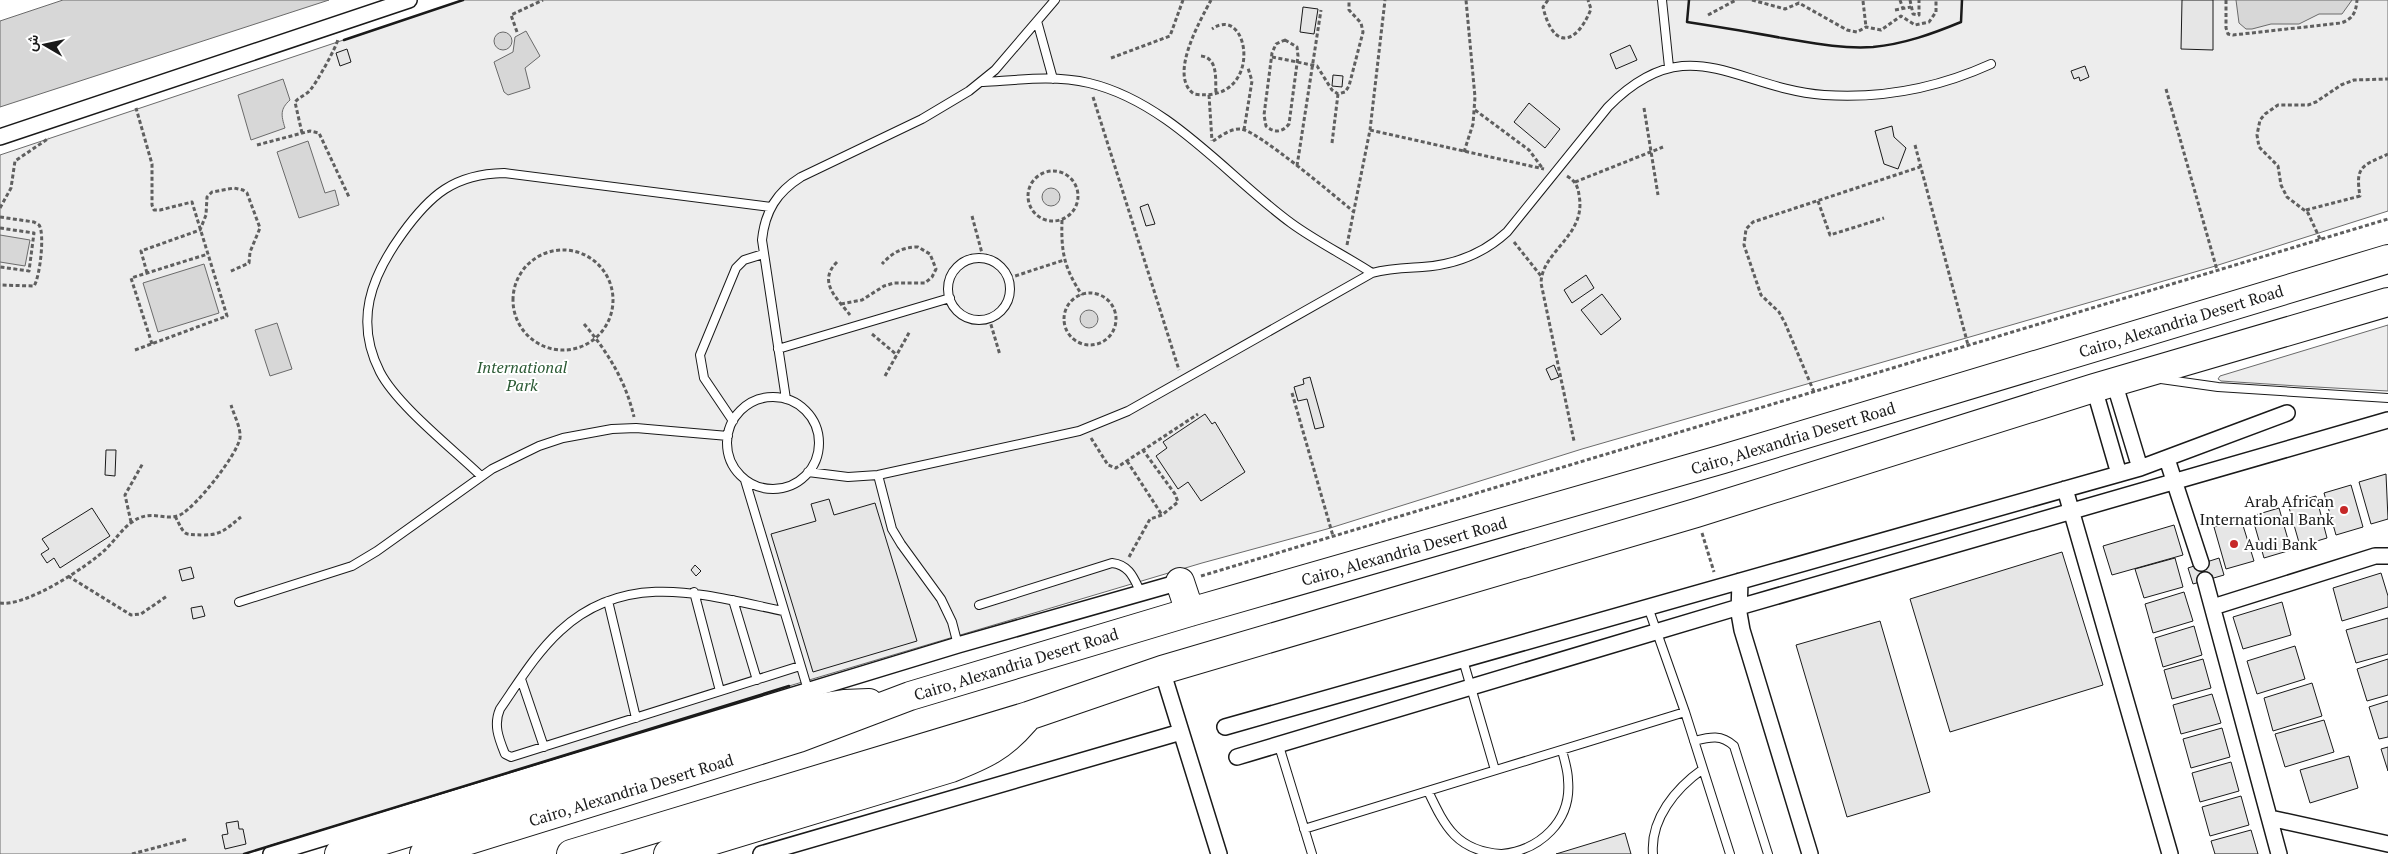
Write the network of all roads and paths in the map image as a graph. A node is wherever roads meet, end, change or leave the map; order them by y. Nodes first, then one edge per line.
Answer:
1 (409, 0) edge
2 (543, 0) edge
3 (1055, 0) edge
4 (1183, 0) edge
5 (1211, 0) edge
6 (1349, 0) edge
7 (1385, 0) edge
8 (1466, 0) edge
9 (1548, 0) edge
10 (1588, 0) edge
11 (1662, 0) edge
12 (1736, 0) edge
13 (1752, 0) edge
14 (1863, 0) edge
15 (1900, 0) edge
16 (1910, 0) edge
17 (1919, 0) edge
18 (1936, 0) edge
19 (2226, 0) edge
20 (2357, 0) edge
21 (1762, 1) edge
22 (1799, 2) edge
23 (1911, 7) junction
24 (1903, 9) junction
25 (1322, 10) dead end
26 (1895, 10) dead end
27 (1708, 15) dead end
28 (1037, 21) junction
29 (340, 23) junction
30 (1866, 27) junction
31 (1212, 29) dead end
32 (517, 32) dead end
33 (1201, 56) dead end
34 (1272, 57) junction
35 (1111, 58) dead end
36 (1297, 61) junction
37 (1314, 64) junction
38 (1991, 64) dead end
39 (1669, 67) junction
40 (1248, 68) dead end
41 (2388, 78) edge
42 (1054, 79) junction
43 (983, 82) junction
44 (1089, 83) junction
45 (2166, 89) dead end
46 (132, 92) junction
47 (1216, 94) junction
48 (1338, 94) junction
49 (1209, 95) junction
50 (1644, 108) dead end
51 (1475, 109) junction
52 (57, 118) junction
53 (1244, 130) junction
54 (1370, 130) junction
55 (302, 134) junction
56 (0, 137) edge
57 (1212, 141) junction
58 (1332, 143) dead end
59 (257, 145) dead end
60 (1915, 145) dead end
61 (1201, 147) junction
62 (1663, 147) dead end
63 (1652, 151) junction
64 (1464, 152) junction
65 (2388, 154) edge
66 (1297, 166) junction
67 (1920, 166) junction
68 (1543, 169) junction
69 (1557, 172) junction
70 (1575, 182) junction
71 (1658, 195) dead end
72 (349, 197) dead end
73 (1818, 200) junction
74 (771, 206) junction
75 (0, 208) edge
76 (2306, 210) junction
77 (1354, 212) junction
78 (972, 216) dead end
79 (0, 217) edge
80 (1884, 218) dead end
81 (2388, 219) edge
82 (1062, 220) junction
83 (0, 228) edge
84 (200, 230) junction
85 (1507, 232) junction
86 (2320, 239) junction
87 (208, 254) junction
88 (763, 254) junction
89 (1345, 255) junction
90 (983, 257) junction
91 (2388, 259) edge
92 (1064, 260) junction
93 (837, 262) dead end
94 (882, 264) dead end
95 (0, 267) edge
96 (2217, 270) junction
97 (229, 272) dead end
98 (147, 273) junction
99 (1372, 273) junction
100 (1542, 277) junction
101 (1008, 278) junction
102 (0, 285) edge
103 (1082, 294) junction
104 (950, 298) junction
105 (2388, 302) edge
106 (841, 304) junction
107 (988, 318) junction
108 (584, 324) dead end
109 (859, 325) junction
110 (910, 331) dead end
111 (596, 338) junction
112 (152, 344) junction
113 (1968, 345) junction
114 (778, 349) junction
115 (135, 350) dead end
116 (897, 355) junction
117 (1000, 355) dead end
118 (885, 376) dead end
119 (1182, 380) junction
120 (2114, 382) junction
121 (1814, 392) junction
122 (1292, 393) dead end
123 (2388, 398) edge
124 (786, 399) junction
125 (231, 406) dead end
126 (2287, 413) dead end
127 (1198, 414) dead end
128 (2388, 420) edge
129 (732, 421) junction
130 (636, 428) junction
131 (1086, 428) junction
132 (728, 436) junction
133 (1574, 441) dead end
134 (1143, 450) junction
135 (2167, 459) junction
136 (1127, 461) junction
137 (143, 463) dead end
138 (2140, 468) junction
139 (808, 472) junction
140 (2119, 474) junction
141 (878, 475) junction
142 (481, 476) junction
143 (745, 480) junction
144 (2175, 483) junction
145 (2065, 489) junction
146 (1696, 513) junction
147 (2072, 513) junction
148 (1162, 514) junction
149 (175, 516) junction
150 (241, 517) dead end
151 (132, 522) junction
152 (1333, 536) junction
153 (2388, 556) edge
154 (2201, 563) dead end
155 (1125, 566) junction
156 (68, 576) junction
157 (2205, 580) dead end
158 (1740, 581) junction
159 (1180, 582) junction
160 (1719, 588) junction
161 (694, 592) junction
162 (1141, 593) junction
163 (167, 596) dead end
164 (733, 600) junction
165 (608, 601) junction
166 (239, 602) dead end
167 (0, 603) edge
168 (979, 605) dead end
169 (1648, 607) junction
170 (1739, 607) junction
171 (2213, 607) junction
172 (783, 611) junction
173 (1190, 612) junction
174 (1657, 632) junction
175 (958, 645) junction
176 (1462, 660) junction
177 (800, 666) junction
178 (1162, 670) junction
179 (521, 678) junction
180 (757, 680) junction
181 (1471, 687) junction
182 (808, 690) junction
183 (720, 691) junction
184 (888, 703) junction
185 (1685, 712) junction
186 (1028, 716) junction
187 (636, 718) junction
188 (1225, 727) dead end
189 (1181, 732) junction
190 (1694, 741) junction
191 (1279, 746) junction
192 (544, 747) junction
193 (1562, 750) junction
194 (1237, 758) dead end
195 (1703, 769) junction
196 (1495, 770) junction
197 (1428, 791) junction
198 (2270, 818) junction
199 (1304, 829) junction
200 (188, 838) dead end
201 (2388, 844) edge
202 (1309, 853) edge
203 (132, 854) edge
204 (271, 854) edge
205 (339, 854) edge
206 (424, 854) edge
207 (571, 854) edge
208 (668, 854) edge
209 (761, 854) edge
210 (1219, 854) edge
211 (1501, 854) edge
212 (1653, 854) edge
213 (1730, 854) edge
214 (1768, 854) edge
215 (1810, 854) edge
216 (2170, 854) edge
217 (2279, 854) edge

1 - 29 street
2 - 32 path
3 - 28 lane
4 - 35 path
5 - 49 path
6 - 48 path
7 - 54 path
8 - 51 path
9 - 10 path
11 - 39 lane
12 - 27 path
13 - 21 path
14 - 30 path
15 - 24 path
16 - 23 path
17 - 23 path
18 - 30 path
19 - 20 path
21 - 22 path
22 - 30 path
23 - 24 path
24 - 26 path
25 - 37 path
28 - 42 lane
28 - 43 lane
29 - 46 street
29 - 55 path
31 - 47 path
33 - 47 path
34 - 36 path
34 - 36 path
34 - 36 path
36 - 37 path
37 - 48 path
37 - 66 path
38 - 39 lane
39 - 69 lane
40 - 53 path
41 - 76 path
42 - 43 lane
42 - 44 lane
43 - 74 lane
44 - 61 lane
44 - 119 path
45 - 96 path
46 - 52 street
46 - 84 path
47 - 49 path
48 - 58 path
49 - 57 path
50 - 63 path
51 - 64 path
51 - 68 path
52 - 56 street
52 - 75 path
53 - 57 path
53 - 66 path
54 - 64 path
54 - 77 path
55 - 59 path
55 - 72 path
57 - 61 path
60 - 67 path
61 - 89 lane
62 - 63 path
63 - 70 path
63 - 71 path
64 - 68 path
65 - 76 path
66 - 77 path
67 - 73 path
67 - 113 path
68 - 69 path
69 - 70 path
69 - 85 lane
70 - 100 path
73 - 80 path
73 - 121 path
74 - 88 lane
74 - 142 lane
76 - 86 path
77 - 89 path
78 - 90 path
79 - 102 path
81 - 86 path
82 - 82 path
82 - 92 path
83 - 95 path
84 - 87 path
84 - 97 path
84 - 98 path
85 - 99 lane
85 - 100 path
86 - 96 path
87 - 98 path
87 - 112 path
88 - 114 lane
88 - 129 lane
89 - 99 lane
90 - 101 lane
90 - 104 lane
91 - 173 highway, Cairo, Alexandria Desert Road
92 - 101 path
92 - 103 path
93 - 106 path
94 - 106 path
96 - 113 path
98 - 112 path
99 - 119 lane
100 - 133 path
101 - 107 lane
103 - 103 path
104 - 107 lane
104 - 109 lane
105 - 120 highway
106 - 109 path
107 - 117 path
108 - 111 path
109 - 114 lane
109 - 116 path
110 - 116 path
111 - 111 path
111 - 130 path
112 - 115 path
113 - 121 path
114 - 124 lane
116 - 118 path
119 - 131 lane
120 - 123 lane
120 - 138 street
120 - 140 street
120 - 146 highway
121 - 152 path
122 - 152 path
124 - 129 lane
124 - 139 lane
125 - 149 path
126 - 135 street
127 - 134 path
128 - 144 street
129 - 132 lane
130 - 132 lane
130 - 142 lane
131 - 136 path
131 - 141 lane
132 - 143 lane
134 - 136 path
134 - 148 path
135 - 138 street
135 - 144 street
136 - 148 path
137 - 151 path
138 - 140 street
139 - 141 lane
139 - 143 lane
140 - 145 street
141 - 175 lane
142 - 166 lane
143 - 172 lane
144 - 147 street
144 - 154 street
145 - 147 street
145 - 158 street
146 - 160 path
146 - 178 highway
147 - 170 street
147 - 216 street
148 - 155 path
149 - 150 path
149 - 151 path
151 - 156 path
152 - 159 path
153 - 171 street
155 - 162 lane
155 - 168 lane
156 - 163 path
156 - 167 path
157 - 171 street
158 - 160 street
158 - 170 street
159 - 162 street
159 - 173 highway
160 - 169 street
161 - 164 lane
161 - 165 lane
161 - 183 lane
162 - 175 street
164 - 172 lane
164 - 180 lane
165 - 179 lane
165 - 187 lane
169 - 174 lane
169 - 176 street
170 - 174 street
170 - 215 street
171 - 198 street
172 - 177 lane
173 - 184 highway, Cairo, Alexandria Desert Road
174 - 181 street
174 - 185 lane
175 - 182 street
176 - 181 lane
176 - 188 street
177 - 180 lane
177 - 182 lane
178 - 186 highway
178 - 189 street
179 - 192 lane
179 - 192 lane
180 - 183 lane
181 - 191 street
181 - 196 lane
182 - 204 street
183 - 187 lane
184 - 205 highway
184 - 206 highway, Cairo, Alexandria Desert Road
185 - 190 lane
185 - 193 lane
186 - 207 highway
186 - 208 highway
187 - 192 lane
189 - 209 street
189 - 210 street
190 - 195 lane
190 - 214 lane
191 - 194 street
191 - 199 lane
193 - 196 lane
193 - 211 lane
195 - 212 lane
195 - 213 lane
196 - 197 lane
197 - 199 lane
197 - 211 lane
198 - 201 street
198 - 217 street
199 - 202 lane
200 - 203 path

